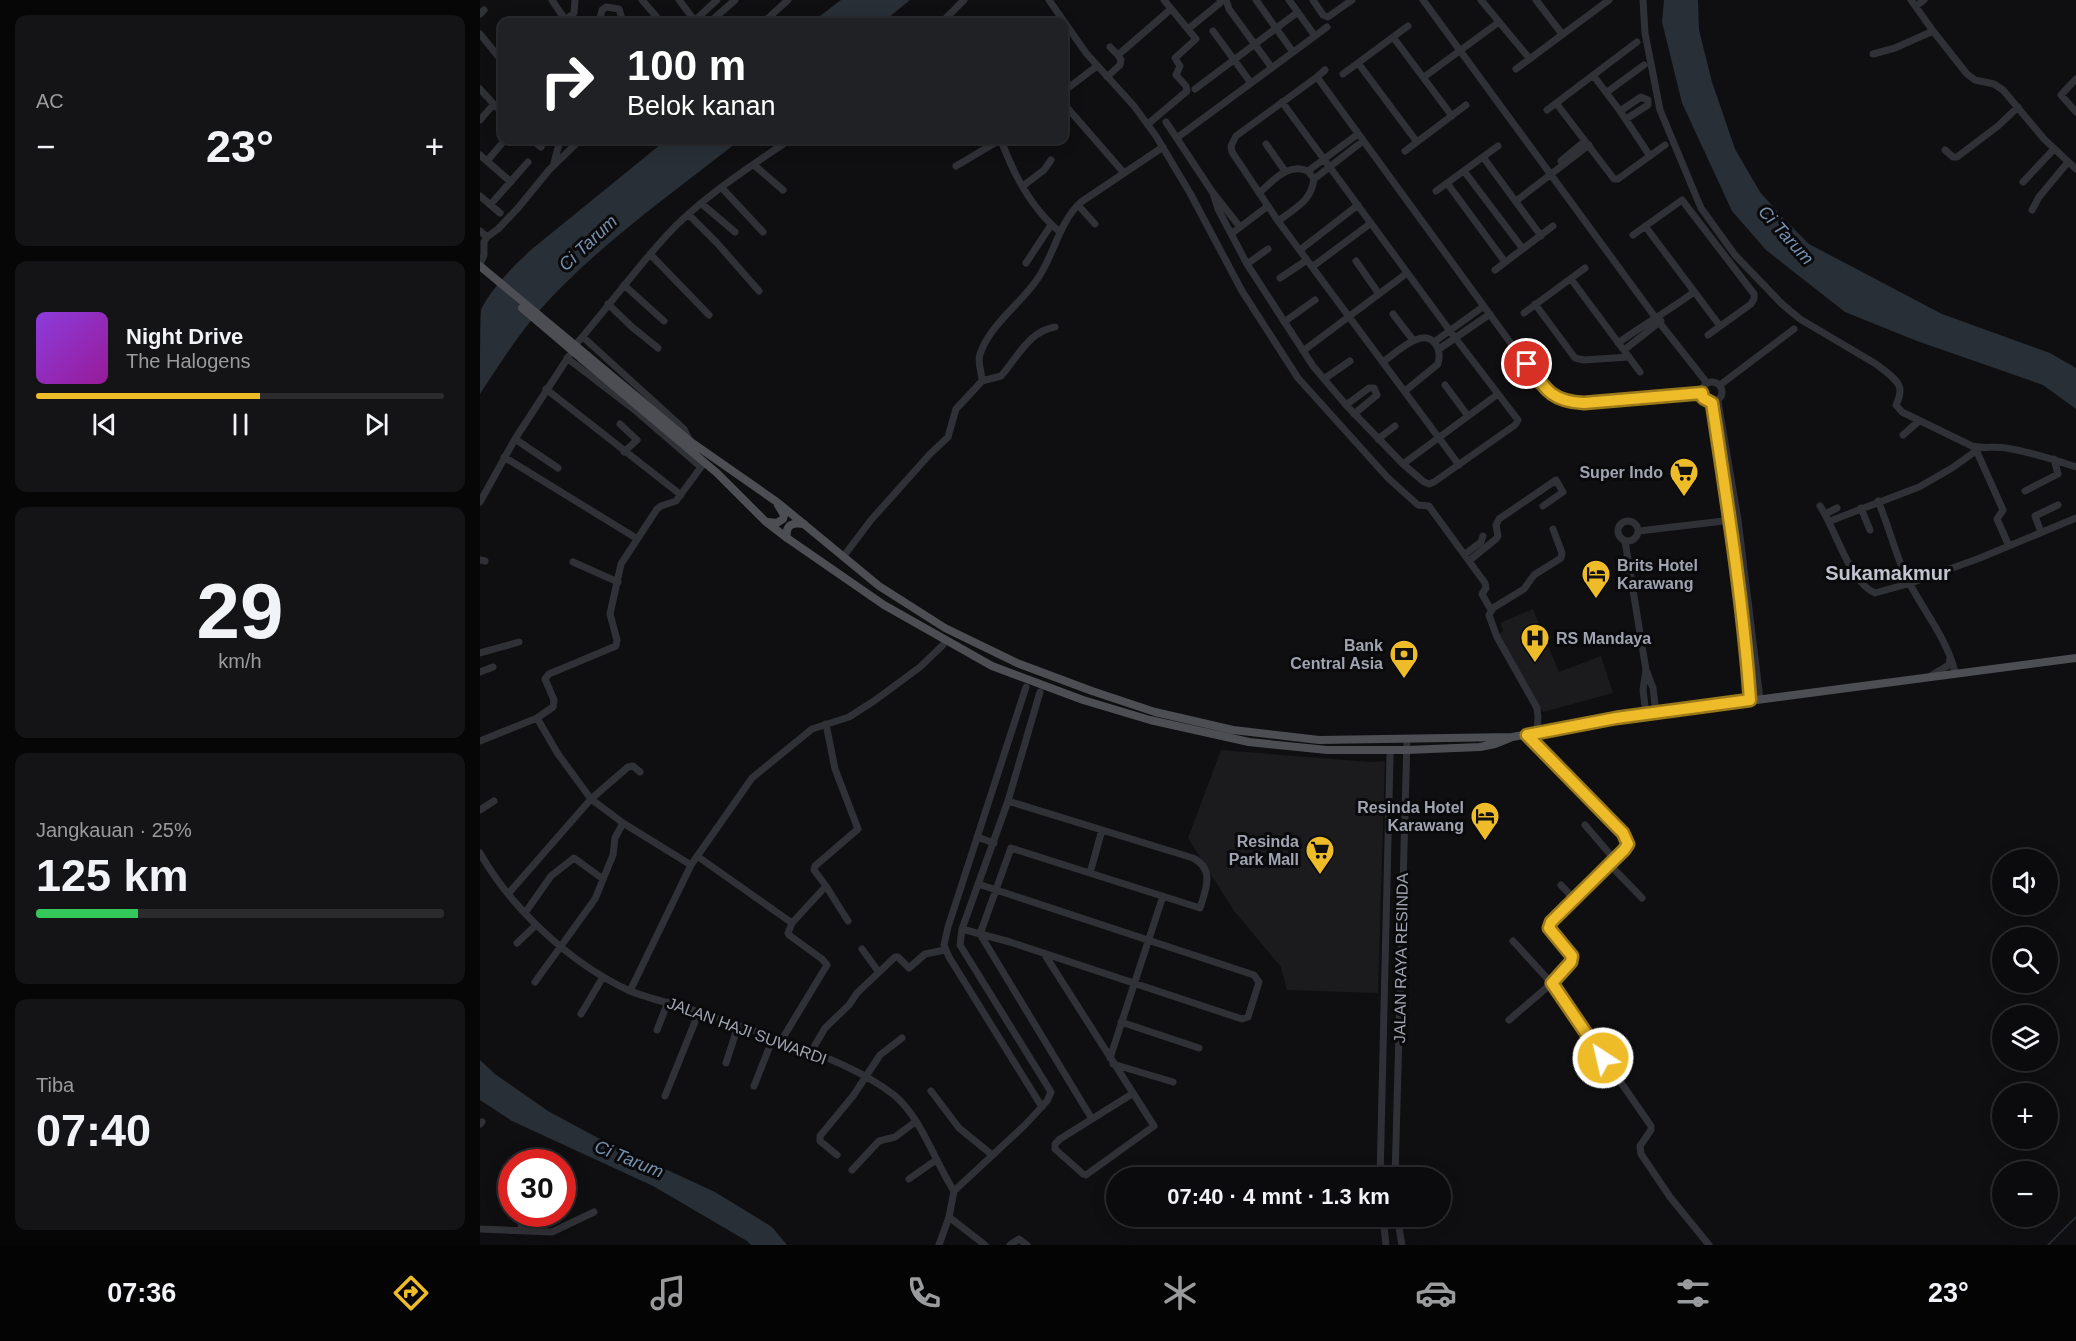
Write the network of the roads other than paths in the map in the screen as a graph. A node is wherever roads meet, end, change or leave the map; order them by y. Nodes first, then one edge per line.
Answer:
1 (552, 0) edge
2 (575, 0) edge
3 (642, 0) edge
4 (679, 0) edge
5 (716, 0) edge
6 (735, 0) edge
7 (788, 0) edge
8 (964, 0) edge
9 (1049, 0) edge
10 (1164, 0) edge
11 (1220, 0) edge
12 (1226, 0) edge
13 (1256, 0) edge
14 (1288, 0) edge
15 (1312, 0) edge
16 (1352, 0) edge
17 (1423, 0) edge
18 (1481, 0) edge
19 (1536, 0) edge
20 (1592, 0) edge
21 (1609, 0) edge
22 (1643, 0) edge
23 (1924, 0) edge
24 (1913, 3) edge
25 (1598, 8) junction
26 (1171, 9) junction
27 (1298, 12) junction
28 (718, 16) joint
29 (562, 18) edge
30 (568, 18) edge
31 (600, 18) edge
32 (622, 18) edge
33 (658, 18) edge
34 (691, 18) edge
35 (698, 18) edge
36 (715, 18) edge
37 (768, 18) edge
38 (946, 18) edge
39 (1062, 18) edge
40 (1497, 20) junction
41 (1408, 26) dead end
42 (1068, 27) edge
43 (1276, 27) junction
44 (1327, 27) dead end
45 (1188, 29) junction
46 (1213, 30) dead end
47 (1933, 32) junction
48 (480, 34) edge
49 (1562, 34) junction
50 (1315, 36) junction
51 (1393, 37) junction
52 (1637, 42) dead end
53 (1253, 44) junction
54 (1110, 47) dead end
55 (1460, 49) junction
56 (1293, 52) junction
57 (1873, 54) dead end
58 (1118, 55) junction
59 (498, 56) edge
60 (1529, 58) junction
61 (1233, 59) junction
62 (1358, 63) junction
63 (1644, 65) dead end
64 (1096, 66) junction
65 (1272, 68) junction
66 (1516, 69) dead end
67 (1326, 70) dead end
68 (1343, 74) dead end
69 (1593, 75) junction
70 (1423, 76) junction
71 (1107, 77) junction
72 (1317, 77) junction
73 (2076, 79) edge
74 (1251, 83) junction
75 (1068, 88) edge
76 (1195, 88) dead end
77 (480, 89) edge
78 (1607, 92) junction
79 (1282, 102) junction
80 (1556, 103) junction
81 (493, 105) junction
82 (1466, 105) dead end
83 (2018, 107) junction
84 (498, 109) edge
85 (1068, 109) edge
86 (1547, 110) dead end
87 (1620, 111) junction
88 (2076, 112) edge
89 (1452, 116) junction
90 (1626, 119) junction
91 (480, 120) edge
92 (1166, 122) dead end
93 (1148, 124) junction
94 (1358, 134) junction
95 (1178, 137) junction
96 (1363, 141) junction
97 (1417, 142) junction
98 (1587, 143) junction
99 (501, 144) edge
100 (538, 144) edge
101 (559, 144) edge
102 (576, 144) edge
103 (783, 144) edge
104 (993, 144) edge
105 (1002, 144) edge
106 (1266, 144) dead end
107 (1665, 145) dead end
108 (1498, 146) dead end
109 (542, 147) dead end
110 (1163, 147) junction
111 (2054, 149) junction
112 (1945, 150) dead end
113 (1405, 151) dead end
114 (480, 155) edge
115 (1650, 156) junction
116 (1483, 157) junction
117 (1323, 159) junction
118 (1051, 160) dead end
119 (487, 161) junction
120 (528, 162) dead end
121 (754, 165) junction
122 (553, 166) junction
123 (956, 166) dead end
124 (2074, 166) edge
125 (1329, 167) junction
126 (1285, 171) junction
127 (1308, 171) junction
128 (1464, 171) junction
129 (1551, 172) junction
130 (1124, 173) junction
131 (1314, 179) junction
132 (511, 182) junction
133 (2023, 182) dead end
134 (1447, 183) junction
135 (1023, 186) junction
136 (722, 188) junction
137 (783, 190) dead end
138 (1436, 191) dead end
139 (1213, 193) junction
140 (1259, 193) junction
141 (480, 196) edge
142 (1514, 199) junction
143 (702, 204) junction
144 (490, 205) junction
145 (1078, 205) junction
146 (1358, 205) junction
147 (1268, 206) junction
148 (2032, 210) dead end
149 (500, 213) dead end
150 (689, 214) junction
151 (1278, 221) junction
152 (1371, 223) junction
153 (1095, 224) dead end
154 (1051, 225) junction
155 (1553, 226) dead end
156 (1645, 226) junction
157 (1240, 227) junction
158 (480, 231) edge
159 (763, 231) dead end
160 (735, 232) dead end
161 (1060, 232) junction
162 (1231, 234) junction
163 (1633, 235) dead end
164 (1540, 236) junction
165 (487, 237) junction
166 (1268, 249) dead end
167 (1523, 249) junction
168 (1300, 250) junction
169 (650, 254) junction
170 (1356, 261) dead end
171 (1505, 262) junction
172 (1026, 263) dead end
173 (1247, 264) junction
174 (1310, 264) junction
175 (480, 265) edge
176 (1586, 268) dead end
177 (1496, 270) dead end
178 (480, 272) edge
179 (1407, 273) junction
180 (1280, 278) dead end
181 (1571, 279) junction
182 (624, 285) junction
183 (759, 291) dead end
184 (1694, 291) junction
185 (1379, 294) junction
186 (1315, 300) dead end
187 (609, 304) junction
188 (1535, 304) junction
189 (1485, 306) junction
190 (1524, 313) dead end
191 (1394, 314) dead end
192 (1490, 314) junction
193 (709, 315) dead end
194 (1349, 317) junction
195 (1658, 320) junction
196 (664, 321) dead end
197 (1284, 322) junction
198 (1720, 326) junction
199 (1055, 327) dead end
200 (1794, 329) dead end
201 (1450, 330) junction
202 (1708, 335) dead end
203 (1455, 338) junction
204 (1413, 340) junction
205 (1434, 342) junction
206 (1618, 343) junction
207 (658, 348) dead end
208 (1439, 349) junction
209 (1624, 350) junction
210 (1303, 351) junction
211 (1629, 357) junction
212 (586, 358) junction
213 (1350, 361) dead end
214 (1383, 362) junction
215 (1640, 372) dead end
216 (1324, 379) junction
217 (982, 381) junction
218 (1707, 384) junction
219 (1445, 385) dead end
220 (1719, 385) junction
221 (546, 389) junction
222 (1405, 391) junction
223 (1702, 393) junction
224 (1498, 394) junction
225 (1715, 402) junction
226 (1346, 405) junction
227 (1354, 414) junction
228 (1468, 416) junction
229 (1919, 421) junction
230 (620, 424) dead end
231 (1395, 426) dead end
232 (1904, 435) dead end
233 (1439, 438) junction
234 (515, 439) junction
235 (1378, 439) junction
236 (691, 442) junction
237 (1979, 450) junction
238 (624, 452) junction
239 (504, 457) junction
240 (2054, 459) junction
241 (1403, 464) junction
242 (703, 465) junction
243 (1459, 465) junction
244 (2076, 467) edge
245 (558, 468) dead end
246 (2025, 491) dead end
247 (681, 495) junction
248 (1878, 501) junction
249 (480, 502) edge
250 (777, 502) junction
251 (2058, 505) dead end
252 (1543, 506) dead end
253 (1820, 506) dead end
254 (1837, 508) dead end
255 (1861, 508) junction
256 (1825, 514) junction
257 (2076, 518) edge
258 (1734, 520) junction
259 (765, 521) junction
260 (1830, 521) junction
261 (804, 524) junction
262 (1553, 529) dead end
263 (1870, 530) dead end
264 (1639, 531) junction
265 (2041, 532) junction
266 (1483, 536) dead end
267 (636, 538) junction
268 (787, 538) junction
269 (1625, 541) junction
270 (2009, 546) junction
271 (843, 557) junction
272 (1467, 557) junction
273 (573, 562) dead end
274 (618, 582) junction
275 (1911, 583) junction
276 (1491, 610) junction
277 (519, 642) dead end
278 (943, 645) dead end
279 (480, 653) edge
280 (1950, 658) junction
281 (2076, 658) edge
282 (493, 667) dead end
283 (1646, 670) junction
284 (480, 672) edge
285 (1955, 672) junction
286 (1932, 676) junction
287 (1026, 687) dead end
288 (1040, 692) dead end
289 (1760, 699) junction
290 (1750, 700) junction
291 (1656, 713) junction
292 (1646, 714) junction
293 (537, 718) junction
294 (826, 724) junction
295 (1537, 733) junction
296 (1527, 735) junction
297 (1512, 737) junction
298 (1407, 739) junction
299 (480, 741) edge
300 (1407, 750) junction
301 (1390, 756) dead end
302 (640, 772) dead end
303 (591, 799) junction
304 (494, 801) dead end
305 (1008, 801) junction
306 (480, 810) edge
307 (623, 823) junction
308 (1585, 825) dead end
309 (1102, 830) junction
310 (977, 837) junction
311 (994, 843) junction
312 (480, 853) edge
313 (697, 856) junction
314 (1612, 863) junction
315 (691, 866) junction
316 (1090, 873) junction
317 (603, 879) junction
318 (978, 884) junction
319 (1561, 885) dead end
320 (826, 886) junction
321 (996, 891) junction
322 (508, 894) junction
323 (1163, 896) junction
324 (1642, 898) dead end
325 (1575, 900) junction
326 (1387, 906) junction
327 (1403, 906) junction
328 (525, 913) junction
329 (848, 921) dead end
330 (792, 923) junction
331 (536, 926) junction
332 (962, 929) junction
333 (980, 934) junction
334 (1148, 940) junction
335 (1513, 941) dead end
336 (517, 943) dead end
337 (561, 945) junction
338 (862, 949) dead end
339 (945, 950) junction
340 (1045, 955) junction
341 (878, 971) junction
342 (603, 977) junction
343 (535, 982) dead end
344 (1134, 982) junction
345 (1552, 983) junction
346 (630, 991) junction
347 (668, 1002) junction
348 (699, 1012) junction
349 (581, 1014) dead end
350 (1509, 1020) dead end
351 (1121, 1022) junction
352 (738, 1026) junction
353 (657, 1030) dead end
354 (773, 1038) junction
355 (902, 1038) dead end
356 (781, 1041) junction
357 (1199, 1048) dead end
358 (811, 1052) junction
359 (1111, 1061) junction
360 (726, 1063) dead end
361 (866, 1077) junction
362 (1173, 1082) dead end
363 (753, 1086) dead end
364 (931, 1091) dead end
365 (1132, 1094) junction
366 (665, 1096) dead end
367 (1381, 1105) junction
368 (1397, 1105) junction
369 (1042, 1107) junction
370 (1092, 1119) junction
371 (915, 1122) junction
372 (991, 1154) junction
373 (837, 1155) dead end
374 (936, 1160) junction
375 (1380, 1167) edge
376 (1395, 1167) edge
377 (852, 1170) dead end
378 (909, 1179) dead end
379 (954, 1191) junction
380 (594, 1212) dead end
381 (949, 1217) junction
382 (522, 1227) edge
383 (1384, 1227) edge
384 (1399, 1227) edge
385 (480, 1229) edge
386 (522, 1231) junction
387 (942, 1244) edge
388 (985, 1245) edge
389 (1010, 1245) edge
390 (1027, 1245) edge
391 (1386, 1245) edge
392 (1402, 1245) edge
393 (1709, 1245) edge

1 - 29 street
2 - 30 street
3 - 33 street
4 - 34 street
5 - 35 street
6 - 28 street
7 - 37 street
8 - 38 street
9 - 39 street
10 - 26 street
11 - 45 street
12 - 53 street
13 - 43 street
14 - 27 street
15 - 16 street
17 - 55 street
18 - 40 street
19 - 49 street
20 - 25 street
21 - 25 street
22 - 229 street
23 - 24 street
24 - 47 street
25 - 49 street
26 - 45 street
26 - 58 street
27 - 43 street
27 - 50 street
28 - 36 street
31 - 32 street
40 - 55 street
40 - 60 street
41 - 51 street
42 - 64 street
43 - 53 street
43 - 56 street
44 - 50 street
45 - 93 street
46 - 61 street
47 - 57 street
47 - 83 street
48 - 59 street
49 - 60 street
50 - 56 street
51 - 62 street
51 - 70 street
52 - 69 street
53 - 61 street
53 - 65 street
54 - 58 street
55 - 70 street
55 - 129 street
56 - 65 street
58 - 71 street
60 - 66 street
61 - 74 street
61 - 76 street
62 - 68 street
62 - 97 street
63 - 78 street
64 - 71 street
64 - 75 street
65 - 74 street
67 - 72 street
69 - 78 street
69 - 80 street
70 - 89 street
71 - 93 street
72 - 79 street
72 - 94 street
73 - 88 street
74 - 95 street
77 - 81 street
78 - 87 street
79 - 117 street
79 - 140 street
80 - 86 street
80 - 98 street
81 - 84 street
81 - 91 street
82 - 89 street
83 - 111 street
83 - 112 street
85 - 130 street
87 - 90 street
87 - 90 street
89 - 97 street
90 - 115 street
92 - 95 street
93 - 110 street
94 - 96 street
94 - 117 street
95 - 139 street
96 - 125 street
96 - 189 street
97 - 113 street
98 - 115 street
98 - 129 street
99 - 119 street
100 - 109 street
101 - 122 street
102 - 122 street
103 - 121 street
104 - 123 street
105 - 135 street
106 - 126 street
107 - 115 street
108 - 116 street
110 - 130 street
110 - 272 street
111 - 124 street
111 - 133 street
114 - 119 street
116 - 128 street
116 - 142 street
117 - 125 street
117 - 127 street
118 - 135 street
119 - 132 street
120 - 132 street
121 - 136 street
121 - 137 street
122 - 165 street
124 - 148 street
125 - 131 street
125 - 146 street
126 - 127 street
126 - 140 street
127 - 131 street
128 - 134 street
128 - 167 street
129 - 142 street
129 - 195 street
130 - 145 street
131 - 151 street
132 - 144 street
134 - 138 street
134 - 171 street
135 - 154 street
136 - 143 street
136 - 159 street
139 - 157 street
139 - 162 street
140 - 147 street
141 - 144 street
142 - 164 street
143 - 150 street
143 - 160 street
144 - 149 street
145 - 153 street
145 - 161 street
146 - 152 street
146 - 168 street
147 - 151 street
147 - 157 street
150 - 169 street
150 - 183 street
151 - 168 street
152 - 174 street
152 - 179 street
154 - 161 street
154 - 172 street
155 - 164 street
156 - 163 street
156 - 184 street
156 - 198 street
157 - 162 street
158 - 165 street
161 - 217 street
162 - 173 street
164 - 167 street
165 - 175 street
166 - 173 street
167 - 171 street
168 - 174 street
169 - 182 street
169 - 193 street
170 - 185 street
171 - 177 street
173 - 197 street
174 - 180 street
174 - 194 street
175 - 212 main road, bridge
176 - 181 street
178 - 212 main road, bridge
179 - 185 street
179 - 201 street
181 - 188 street
181 - 206 street
182 - 187 street
182 - 196 street
184 - 195 street
184 - 198 street
185 - 194 street
186 - 197 street
187 - 207 street
187 - 236 street
188 - 190 street
188 - 211 street
189 - 192 street
189 - 201 street
191 - 204 street
192 - 203 street
192 - 223 street
194 - 210 street
194 - 214 street
195 - 206 street
195 - 209 street
195 - 218 street
197 - 210 street
198 - 202 street
199 - 217 street
200 - 220 street
201 - 203 street
201 - 205 street
203 - 208 street
203 - 224 street
204 - 205 street
204 - 214 street
205 - 208 street
206 - 209 street
208 - 222 street
209 - 211 street
210 - 216 street
211 - 215 street
212 - 236 main road
212 - 242 main road
213 - 216 street
214 - 222 street
216 - 226 street
217 - 271 street
218 - 220 street
218 - 223 street
219 - 228 street
220 - 225 street
221 - 234 street
221 - 238 street
221 - 242 street
222 - 233 street
223 - 225 street
224 - 228 street
224 - 243 street
225 - 258 street
226 - 227 street
226 - 227 street
227 - 235 street
228 - 233 street
229 - 232 street
229 - 237 street
230 - 238 street
231 - 235 street
233 - 241 street
233 - 243 street
234 - 239 street
234 - 245 street
235 - 241 street
236 - 250 main road
237 - 240 street
237 - 248 street
237 - 270 street
238 - 247 street
239 - 249 street
239 - 267 street
240 - 244 street
240 - 246 street
241 - 243 street
242 - 247 street
242 - 259 main road
247 - 267 street
248 - 255 street
248 - 275 street
250 - 259 main road
250 - 261 main road
251 - 265 street
252 - 272 street
253 - 256 street
254 - 256 street
255 - 260 street
255 - 263 street
256 - 260 street
257 - 265 street
258 - 264 street
258 - 289 street
258 - 290 street
259 - 268 main road
260 - 275 street
261 - 268 main road
261 - 271 main road
262 - 276 street
264 - 269 street
264 - 269 street
265 - 270 street
266 - 272 street
267 - 274 street
268 - 300 main road
269 - 283 street
270 - 275 street
271 - 298 main road
272 - 276 street
273 - 274 street
274 - 293 street
275 - 280 street
276 - 295 street
277 - 279 street
278 - 294 street
280 - 285 street
280 - 286 street
281 - 285 main road
282 - 284 street
283 - 291 street
283 - 292 street
285 - 286 main road
286 - 289 main road
287 - 310 street
288 - 305 street
289 - 290 main road
290 - 291 main road
291 - 292 main road
292 - 295 main road
293 - 299 street
293 - 303 street
294 - 313 street
294 - 320 street
295 - 296 main road
296 - 297 main road
296 - 314 street
297 - 298 main road
297 - 300 main road
298 - 300 street, JALAN RAYA RESINDA
300 - 327 street, JALAN RAYA RESINDA
301 - 326 street, JALAN RAYA RESINDA
302 - 303 street
303 - 307 street
303 - 322 street
304 - 306 street
305 - 309 street
305 - 311 street
307 - 315 street
307 - 317 street
308 - 314 street
309 - 316 street
309 - 323 street
310 - 311 street
310 - 339 street
311 - 318 street
312 - 322 street, JALAN HAJI SUWARDI
313 - 315 street
313 - 330 street
314 - 324 street
314 - 325 street
315 - 346 street
316 - 321 street
316 - 323 street
317 - 328 street
317 - 337 street
318 - 321 street
318 - 332 street
319 - 325 street
320 - 329 street
320 - 330 street
321 - 333 street
321 - 334 street
322 - 328 street, JALAN HAJI SUWARDI
323 - 334 street
325 - 345 street
326 - 327 street
326 - 367 street, JALAN RAYA RESINDA
327 - 368 street, JALAN RAYA RESINDA
328 - 331 street, JALAN HAJI SUWARDI
330 - 356 street
331 - 336 street
331 - 337 street, JALAN HAJI SUWARDI
332 - 333 street
332 - 369 street
333 - 340 street
333 - 370 street
334 - 344 street
334 - 344 street
335 - 345 street
337 - 342 street, JALAN HAJI SUWARDI
337 - 343 street
338 - 341 street
339 - 341 street
339 - 369 street
340 - 344 street
340 - 359 street
341 - 358 street
342 - 346 street, JALAN HAJI SUWARDI
342 - 349 street
344 - 351 street
345 - 350 street
345 - 393 street
346 - 347 street, JALAN HAJI SUWARDI
347 - 348 street, JALAN HAJI SUWARDI
347 - 353 street
348 - 352 street, JALAN HAJI SUWARDI
348 - 366 street
351 - 357 street
351 - 359 street
352 - 354 street, JALAN HAJI SUWARDI
352 - 360 street
354 - 356 street, JALAN HAJI SUWARDI
354 - 363 street
355 - 361 street
356 - 358 street, JALAN HAJI SUWARDI
358 - 361 street, JALAN HAJI SUWARDI
359 - 362 street
359 - 365 street
361 - 371 street, JALAN HAJI SUWARDI
361 - 373 street
364 - 372 street
365 - 370 street
365 - 370 street
367 - 368 street
367 - 375 street, JALAN RAYA RESINDA
368 - 376 street, JALAN RAYA RESINDA
369 - 372 street
371 - 374 street, JALAN HAJI SUWARDI
371 - 377 street
372 - 379 street
374 - 378 street
374 - 379 street, JALAN HAJI SUWARDI
379 - 381 street
380 - 386 street
381 - 387 street
381 - 388 street
382 - 386 street
383 - 391 street
384 - 392 street
385 - 386 street
389 - 390 street

